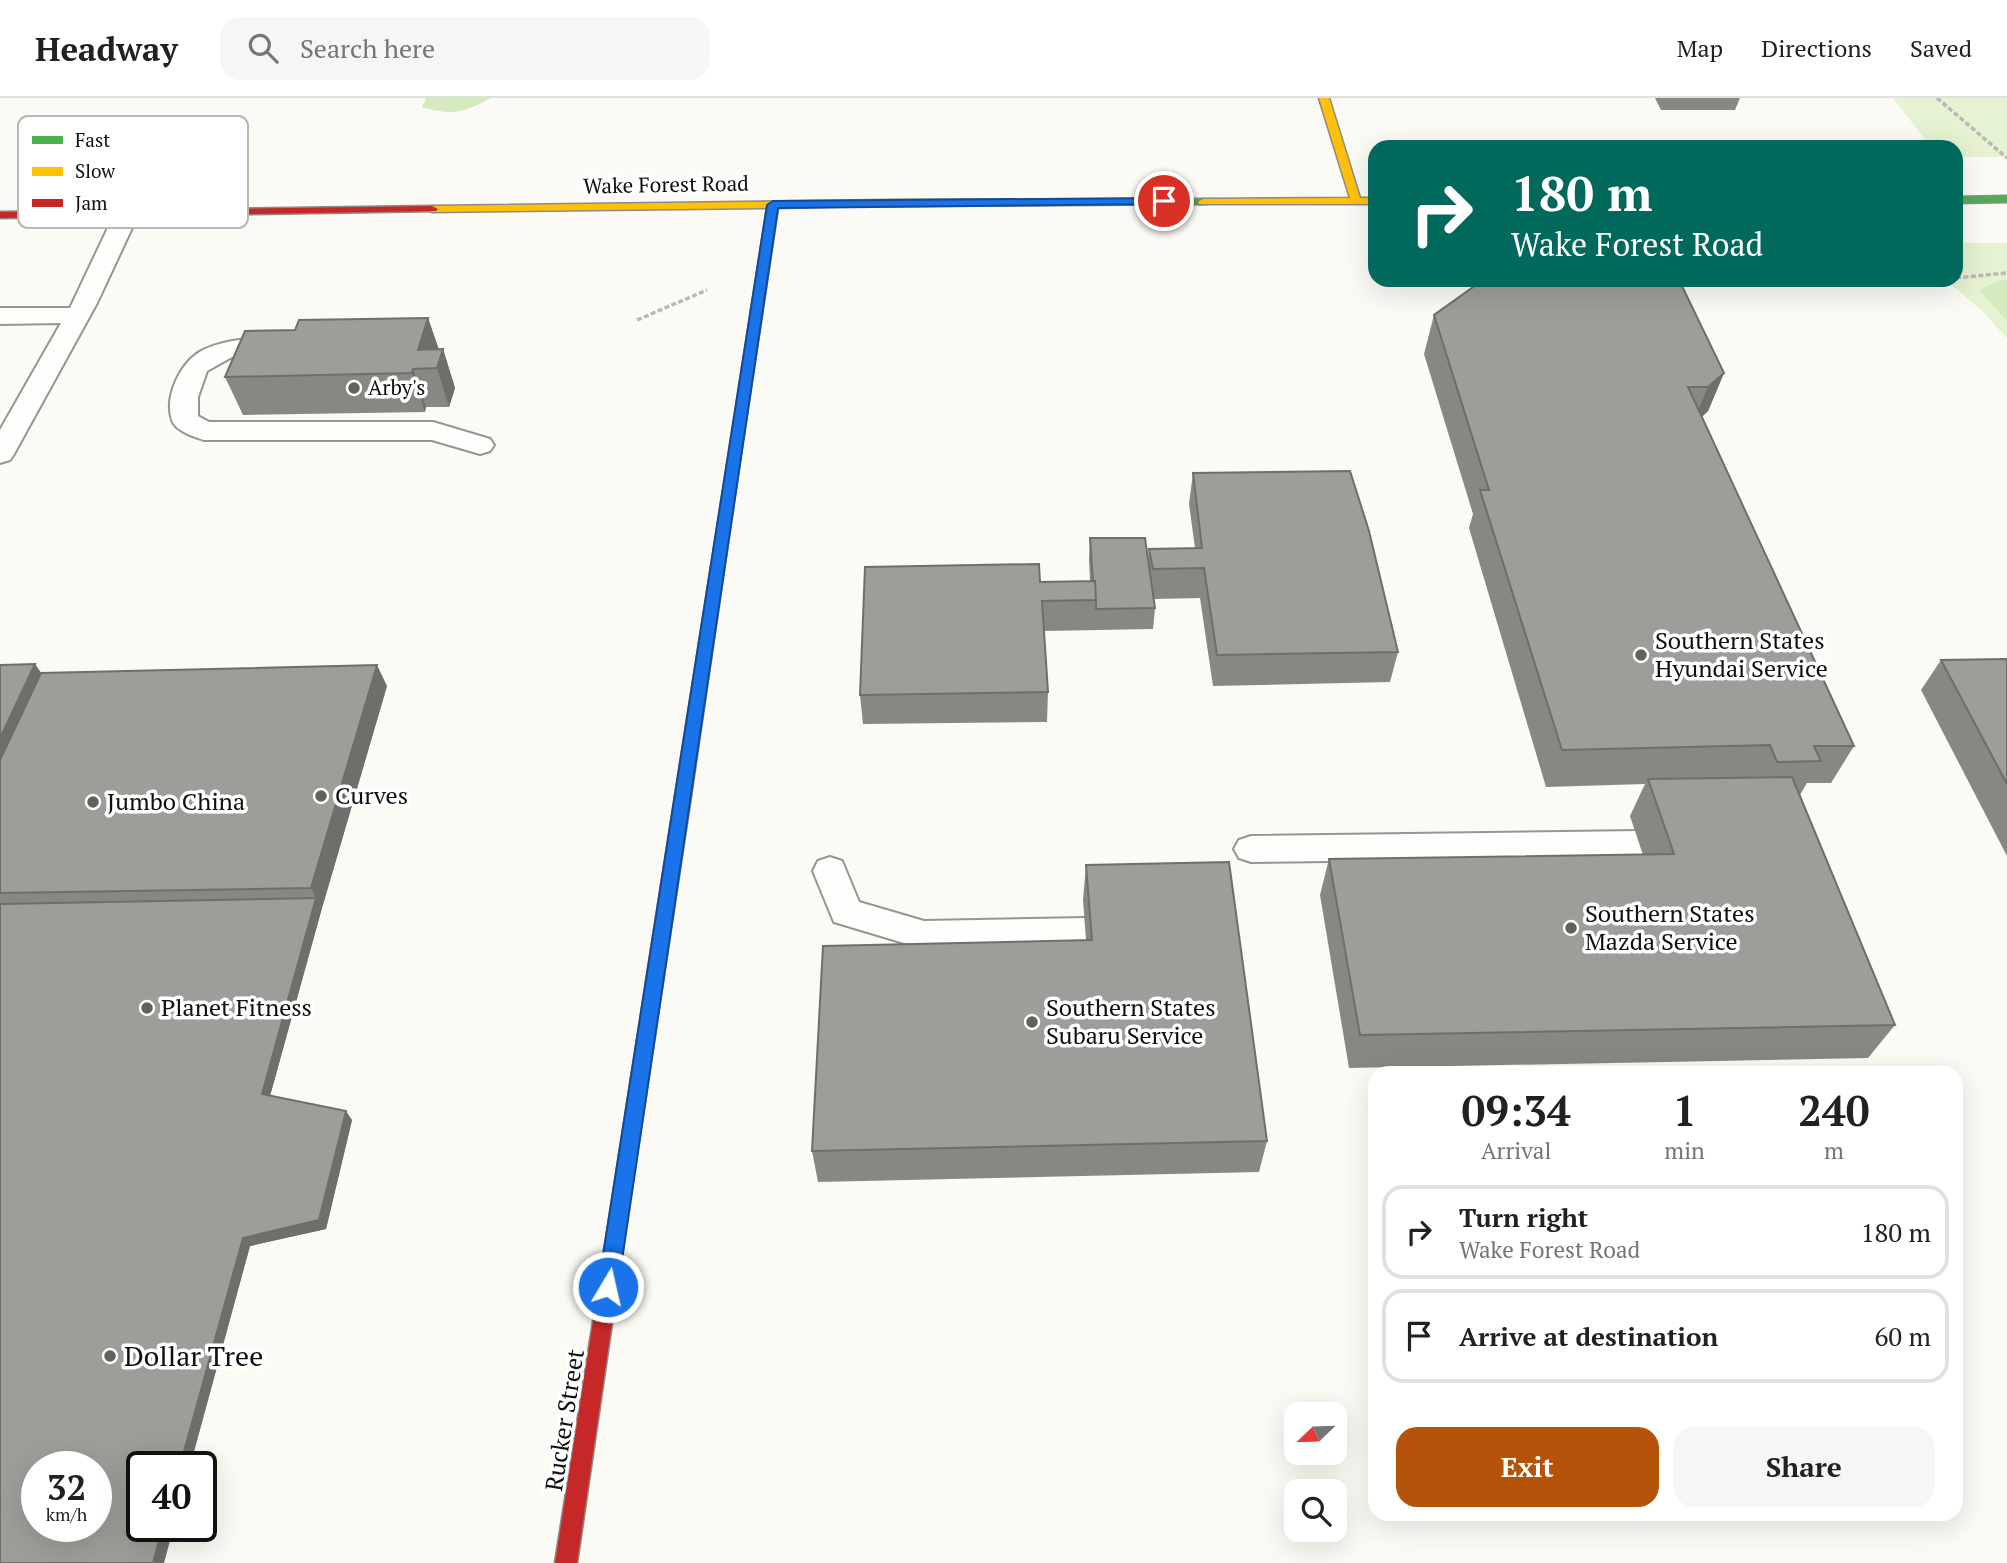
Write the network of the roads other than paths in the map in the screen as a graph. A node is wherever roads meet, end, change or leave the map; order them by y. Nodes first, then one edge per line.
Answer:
1 (1324, 98) edge
2 (2007, 199) edge
3 (1963, 200) edge
4 (1356, 201) junction
5 (1368, 201) edge
6 (773, 205) junction
7 (248, 212) edge
8 (0, 215) edge
9 (18, 215) edge
10 (120, 228) edge
11 (78, 315) junction
12 (0, 316) edge
13 (315, 346) edge
14 (11, 416) edge
15 (480, 445) dead end
16 (0, 454) edge
17 (1639, 844) dead end
18 (1251, 849) dead end
19 (831, 871) dead end
20 (1086, 932) edge
21 (566, 1563) edge

1 - 4 street
2 - 3 street
4 - 5 street, Wake Forest Road
4 - 6 street, Wake Forest Road
6 - 7 street, Wake Forest Road
6 - 21 street, Rucker Street
8 - 9 street, Wake Forest Road
10 - 11 lane
11 - 12 lane
11 - 14 lane
13 - 15 lane
14 - 16 lane
17 - 18 lane
19 - 20 lane

